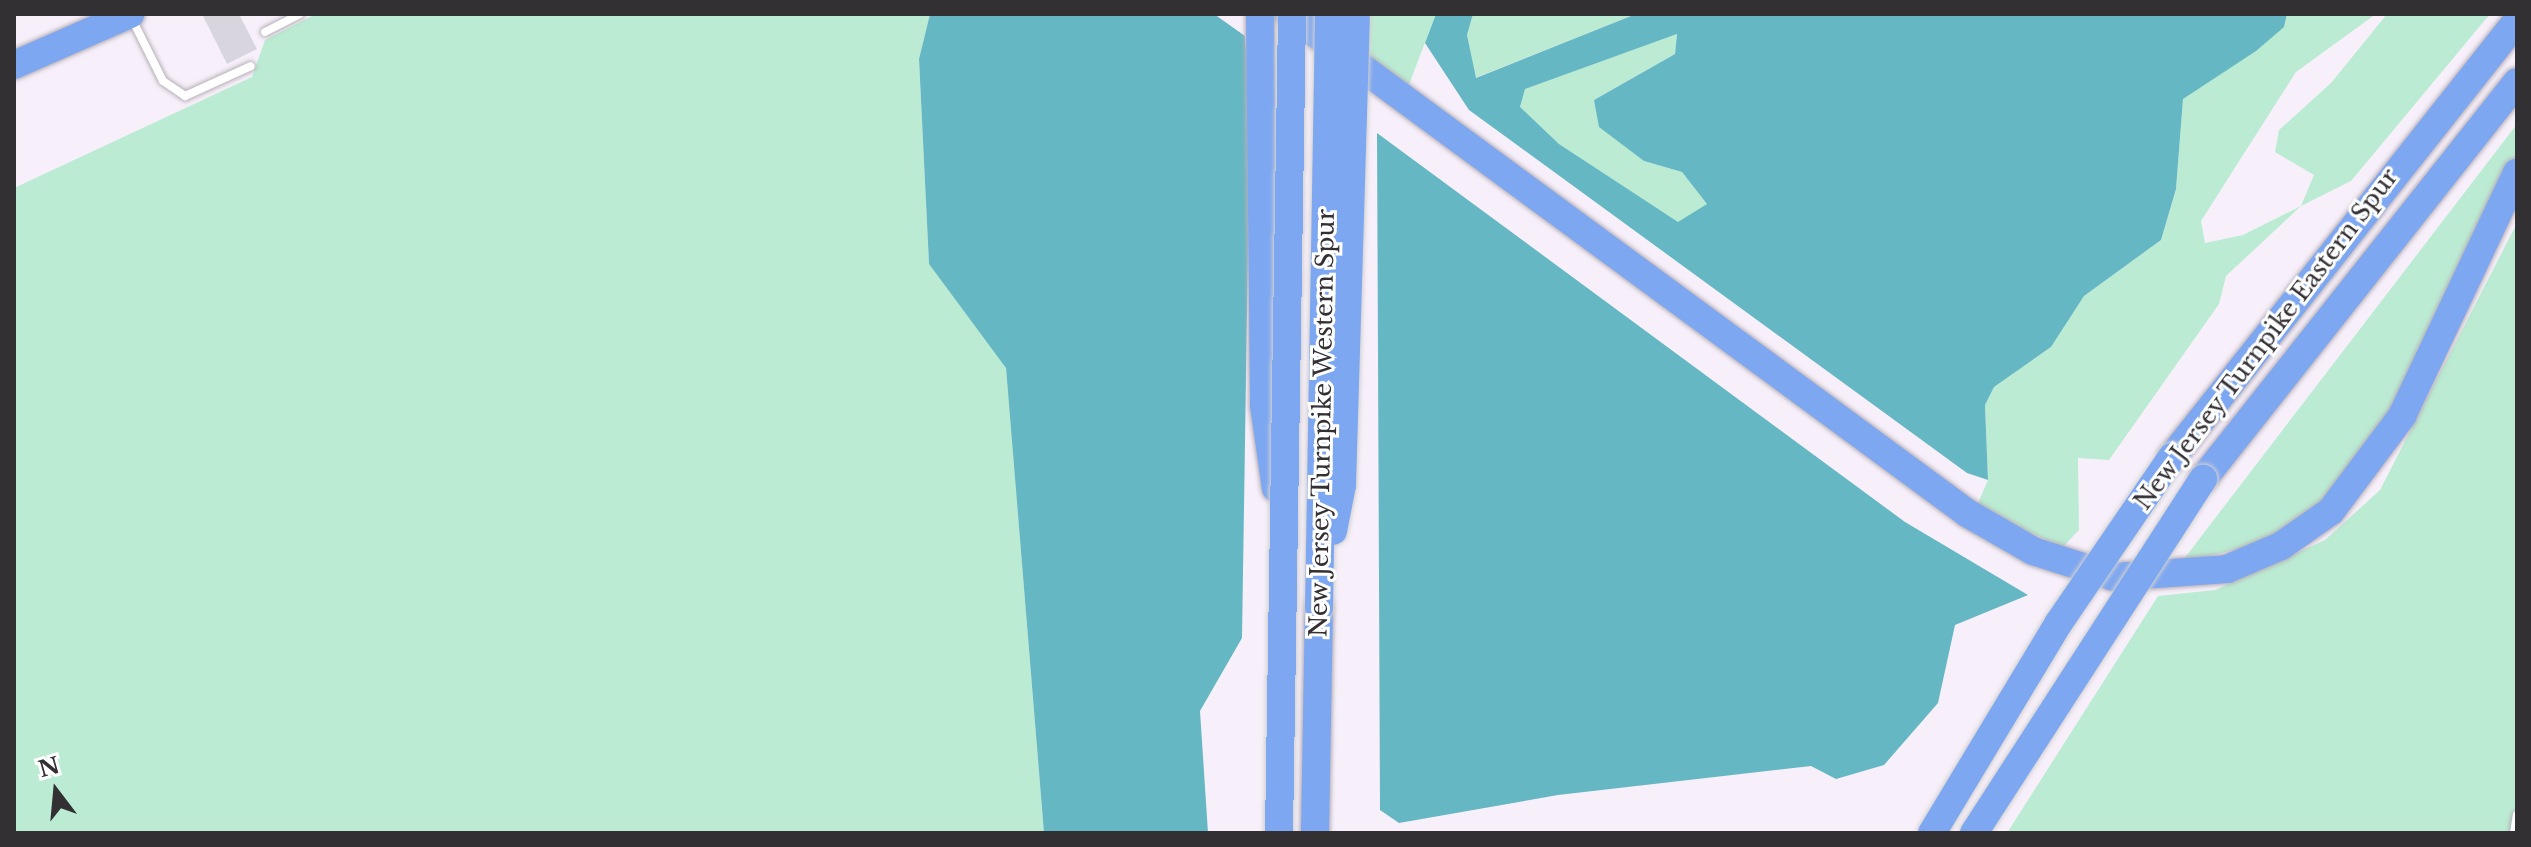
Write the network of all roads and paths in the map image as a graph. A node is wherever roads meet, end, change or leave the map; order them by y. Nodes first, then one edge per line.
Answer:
1 (130, 14) edge
2 (300, 14) edge
3 (1260, 14) edge
4 (1290, 14) edge
5 (1348, 16) edge
6 (2517, 21) edge
7 (265, 32) dead end
8 (14, 65) edge
9 (251, 66) dead end
10 (2517, 82) edge
11 (2517, 173) edge
12 (1284, 541) junction
13 (2517, 815) edge
14 (1279, 833) edge
15 (1315, 833) edge
16 (1932, 833) edge
17 (1974, 833) edge
18 (2514, 833) edge

1 - 8 highway
1 - 9 lane
2 - 7 lane
3 - 12 highway, bridge
4 - 11 highway
4 - 12 highway, New Jersey Turnpike Western Spur, bridge
5 - 15 highway, New Jersey Turnpike Western Spur, bridge
6 - 16 highway, New Jersey Turnpike Eastern Spur, bridge
10 - 17 highway, New Jersey Turnpike Eastern Spur, bridge
12 - 14 highway, New Jersey Turnpike Western Spur, bridge
13 - 18 lane

